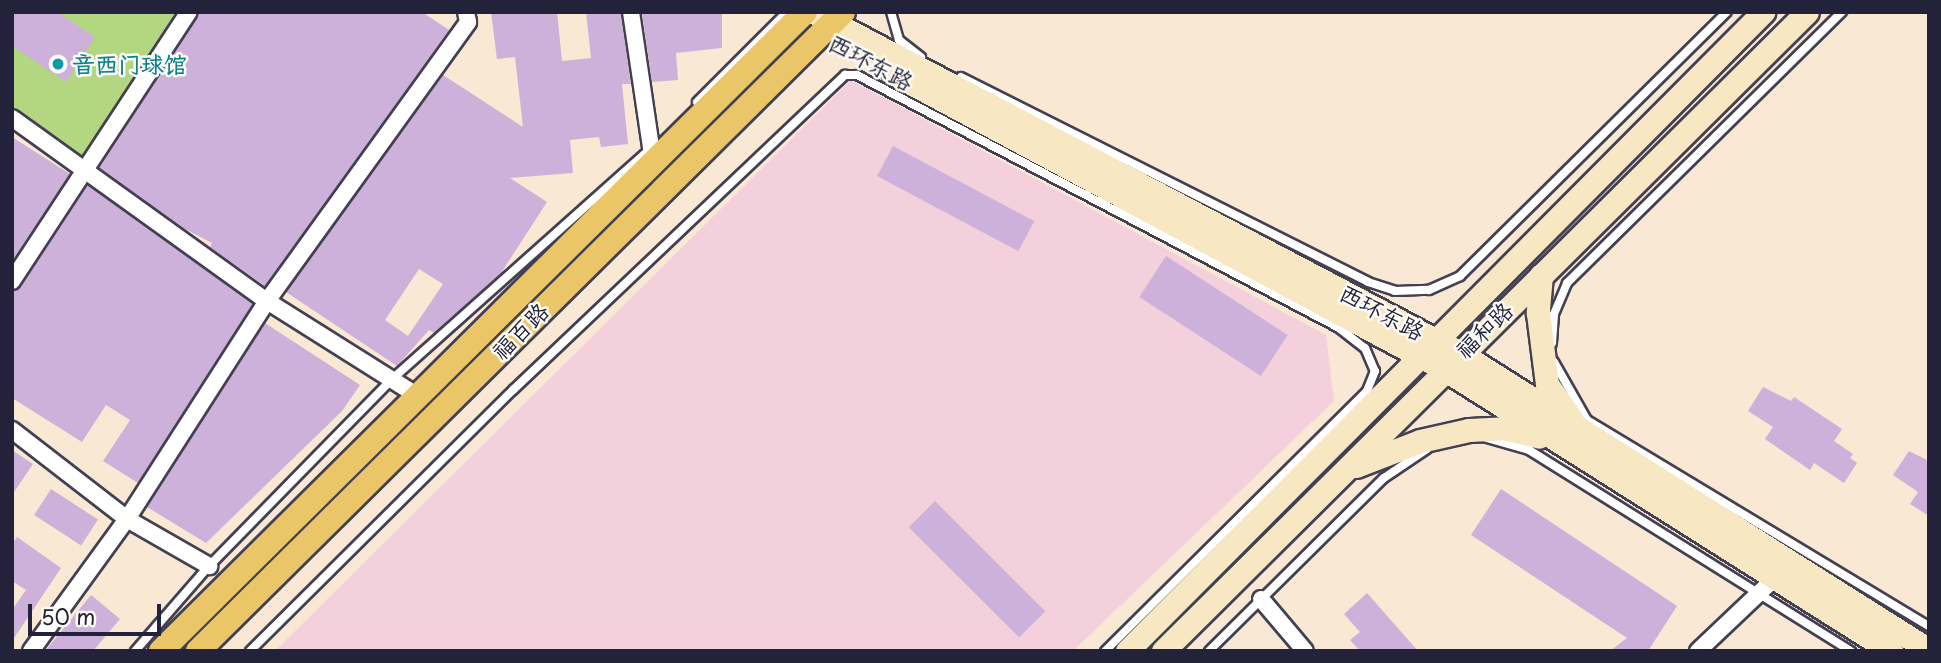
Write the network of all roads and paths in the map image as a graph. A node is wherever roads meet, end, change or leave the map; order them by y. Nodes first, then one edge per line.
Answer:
1 (188, 12) edge
2 (466, 12) edge
3 (631, 12) edge
4 (891, 12) edge
5 (1727, 12) edge
6 (1763, 12) edge
7 (1807, 12) edge
8 (1842, 12) edge
9 (811, 17) edge
10 (690, 109) dead end
11 (12, 118) edge
12 (656, 143) joint
13 (86, 168) junction
14 (1541, 275) junction
15 (12, 281) edge
16 (267, 301) junction
17 (1427, 347) junction
18 (1452, 361) junction
19 (391, 380) junction
20 (418, 396) junction
21 (12, 430) edge
22 (1567, 446) junction
23 (1607, 449) junction
24 (1347, 469) junction
25 (127, 519) junction
26 (209, 566) junction
27 (1777, 576) junction
28 (1762, 594) junction
29 (1261, 599) junction
30 (1849, 624) junction
31 (1929, 626) edge
32 (1929, 650) edge
33 (31, 651) edge
34 (135, 651) edge
35 (161, 651) edge
36 (198, 651) edge
37 (250, 651) edge
38 (1105, 651) edge
39 (1127, 651) edge
40 (1163, 651) edge
41 (1209, 651) edge
42 (1305, 651) edge
43 (1698, 651) edge
44 (1851, 651) edge
45 (1874, 651) edge
46 (1891, 651) edge

1 - 13 street
2 - 16 street
3 - 12 street
4 - 5 lane
6 - 17 street, 福和路
7 - 14 street, 福和路
8 - 31 lane
9 - 10 lane
9 - 17 street, 西环东路
9 - 20 main road, 福百路
9 - 36 main road, 福百路
11 - 13 street
12 - 19 lane
13 - 15 street
13 - 16 street
14 - 18 street, 福和路
14 - 23 street
16 - 19 street
16 - 25 street
17 - 18 street, 西环东路
17 - 39 street, 福和路
18 - 22 street, 西环东路
18 - 23 street, 西环东路
18 - 24 street, 福和路
19 - 20 street
19 - 26 lane
20 - 35 main road, 福百路
21 - 25 street
22 - 24 street
22 - 27 street, 西环东路
23 - 32 street, 西环东路
24 - 40 street, 福和路
25 - 26 street
25 - 33 street
26 - 34 lane
27 - 28 street
27 - 30 street, 西环东路
28 - 29 lane
28 - 43 street
28 - 44 lane
29 - 41 lane
29 - 42 street
30 - 45 street
30 - 46 street, 西环东路
37 - 38 lane

